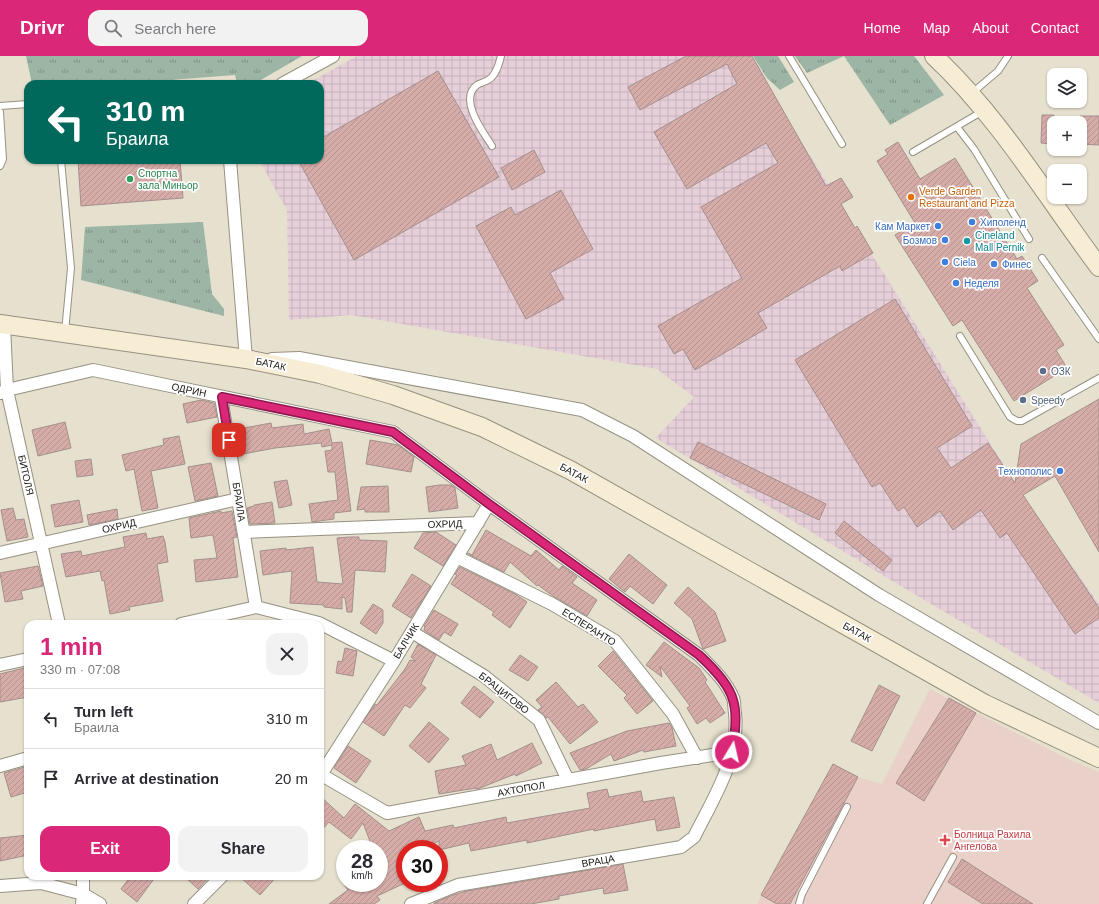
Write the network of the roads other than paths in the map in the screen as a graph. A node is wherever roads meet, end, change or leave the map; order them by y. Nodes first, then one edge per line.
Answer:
1 (333, 56) edge
2 (501, 56) edge
3 (789, 56) edge
4 (1008, 56) edge
5 (940, 60) edge
6 (289, 80) edge
7 (971, 94) junction
8 (24, 104) edge
9 (0, 106) edge
10 (984, 110) junction
11 (0, 112) edge
12 (957, 127) junction
13 (842, 144) dead end
14 (492, 146) dead end
15 (914, 152) dead end
16 (60, 164) edge
17 (230, 164) edge
18 (0, 166) edge
19 (1029, 239) dead end
20 (1042, 258) dead end
21 (1099, 267) edge
22 (2, 325) edge
23 (65, 334) junction
24 (960, 336) dead end
25 (1099, 339) edge
26 (246, 359) junction
27 (1099, 378) edge
28 (3, 392) edge
29 (222, 397) junction
30 (238, 499) junction
31 (489, 504) junction
32 (478, 523) junction
33 (244, 532) junction
34 (42, 543) junction
35 (0, 554) edge
36 (457, 557) junction
37 (256, 607) junction
38 (58, 620) edge
39 (199, 620) edge
40 (307, 620) edge
41 (324, 626) edge
42 (412, 632) junction
43 (24, 660) edge
44 (394, 661) junction
45 (0, 665) edge
46 (1099, 724) edge
47 (732, 752) junction
48 (697, 758) junction
49 (1099, 758) edge
50 (24, 759) edge
51 (0, 766) edge
52 (324, 769) edge
53 (324, 777) edge
54 (568, 780) junction
55 (847, 807) dead end
56 (953, 857) dead end
57 (83, 880) edge
58 (218, 880) edge
59 (0, 886) edge
60 (82, 899) edge
61 (100, 904) edge
62 (194, 904) edge
63 (411, 904) edge
64 (799, 904) edge
65 (927, 904) edge

1 - 6 street
2 - 14 lane
3 - 13 lane
4 - 7 lane
5 - 7 street
7 - 10 street
8 - 9 lane
10 - 12 lane
10 - 21 street
11 - 18 lane
12 - 15 lane
12 - 19 lane
16 - 23 lane
17 - 26 street
20 - 25 lane
22 - 23 street, БАТАК
22 - 28 street, БИТОЛЯ
23 - 26 street, БАТАК
24 - 27 lane
26 - 46 street
26 - 49 street, БАТАК
28 - 29 street, ОДРИН
28 - 34 street, БИТОЛЯ
29 - 30 street, БРАИЛА
29 - 31 street, ОДРИН
30 - 33 street, БРАИЛА
30 - 34 street, ОХРИД
31 - 32 street, БАЛЧИК
31 - 47 street, ОДРИН
32 - 33 street, ОХРИД
32 - 36 street, БАЛЧИК
33 - 37 street, БРАИЛА
34 - 35 street, ОХРИД
34 - 38 street, БИТОЛЯ
36 - 42 street, БАЛЧИК
36 - 48 street, ЕСПЕРАНТО
37 - 39 street
37 - 40 street
41 - 44 street
42 - 44 street, БАЛЧИК
42 - 54 street, БРАЦИГОВО
43 - 45 street
44 - 52 street, БАЛЧИК
47 - 48 street, АХТОПОЛ
47 - 63 street, ВРАЦА
48 - 54 street, АХТОПОЛ
50 - 51 street
53 - 54 street, АХТОПОЛ
55 - 64 lane
56 - 65 lane
57 - 60 street
58 - 62 street
59 - 60 street
60 - 61 street

